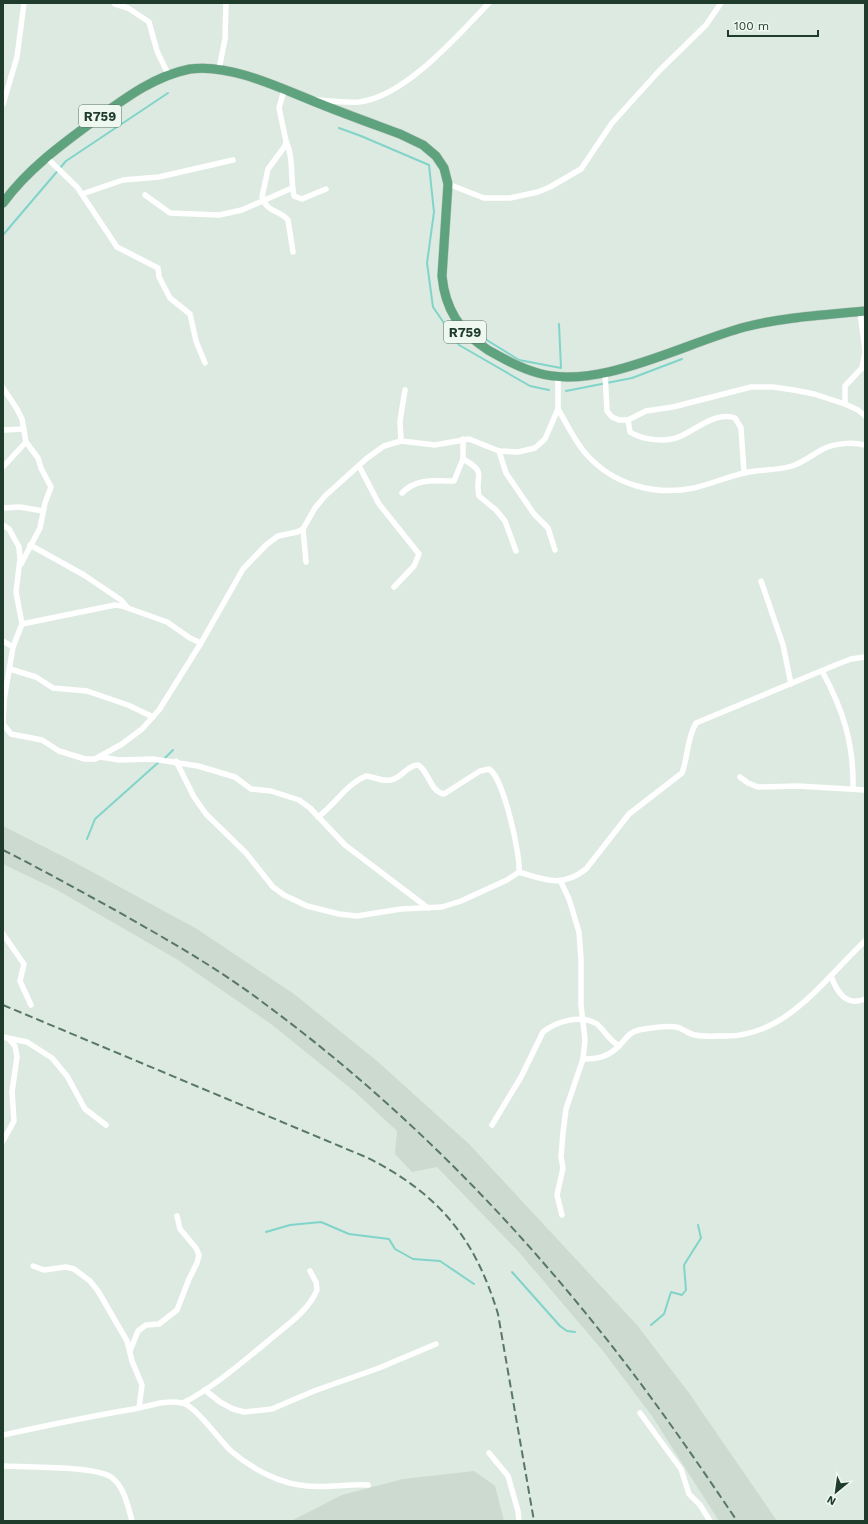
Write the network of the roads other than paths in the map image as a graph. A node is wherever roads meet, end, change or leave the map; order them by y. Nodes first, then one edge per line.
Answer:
1 (24, 3) edge
2 (226, 3) edge
3 (489, 3) edge
4 (721, 3) edge
5 (115, 4) edge
6 (218, 69) junction
7 (168, 76) junction
8 (284, 90) junction
9 (308, 99) junction
10 (3, 104) edge
11 (286, 141) junction
12 (47, 158) junction
13 (233, 160) dead end
14 (448, 184) junction
15 (292, 188) junction
16 (326, 190) dead end
17 (82, 194) junction
18 (145, 195) dead end
19 (264, 201) junction
20 (3, 203) edge
21 (293, 252) dead end
22 (862, 312) edge
23 (865, 351) edge
24 (205, 363) dead end
25 (605, 373) junction
26 (558, 376) junction
27 (3, 388) edge
28 (405, 390) dead end
29 (845, 404) junction
30 (865, 407) edge
31 (558, 409) junction
32 (858, 410) junction
33 (865, 416) edge
34 (628, 420) junction
35 (23, 429) junction
36 (3, 430) edge
37 (463, 439) junction
38 (26, 442) junction
39 (401, 442) junction
40 (865, 445) edge
41 (499, 451) junction
42 (463, 459) junction
43 (359, 466) junction
44 (3, 467) edge
45 (744, 473) junction
46 (402, 492) dead end
47 (3, 508) edge
48 (43, 512) junction
49 (3, 525) edge
50 (303, 529) junction
51 (30, 545) junction
52 (556, 550) dead end
53 (516, 551) dead end
54 (306, 562) dead end
55 (19, 570) junction
56 (760, 581) dead end
57 (394, 587) dead end
58 (127, 607) junction
59 (22, 624) junction
60 (3, 642) edge
61 (201, 643) junction
62 (13, 647) junction
63 (865, 657) edge
64 (10, 669) junction
65 (822, 671) junction
66 (791, 684) junction
67 (153, 717) junction
68 (3, 724) edge
69 (100, 757) junction
70 (176, 761) junction
71 (740, 777) dead end
72 (853, 789) junction
73 (865, 790) edge
74 (318, 817) junction
75 (518, 872) junction
76 (561, 882) junction
77 (428, 908) junction
78 (3, 934) edge
79 (865, 941) edge
80 (831, 976) junction
81 (865, 999) edge
82 (31, 1005) dead end
83 (582, 1019) junction
84 (3, 1037) edge
85 (9, 1039) junction
86 (619, 1046) junction
87 (583, 1059) junction
88 (106, 1125) dead end
89 (492, 1125) dead end
90 (3, 1141) edge
91 (562, 1215) dead end
92 (177, 1216) dead end
93 (33, 1266) dead end
94 (310, 1271) dead end
95 (436, 1344) dead end
96 (130, 1351) junction
97 (205, 1390) junction
98 (183, 1403) junction
99 (139, 1408) junction
100 (640, 1413) dead end
101 (3, 1435) edge
102 (489, 1452) dead end
103 (3, 1466) edge
104 (368, 1485) dead end
105 (132, 1521) edge
106 (519, 1521) edge
107 (710, 1521) edge

1 - 10 street
2 - 6 street
3 - 9 street
4 - 14 street
5 - 7 street
6 - 7 main road, R759
6 - 8 main road, R759
7 - 12 main road, R759
8 - 9 main road, R759
8 - 11 street
9 - 14 main road, R759
11 - 15 street
11 - 19 street
12 - 17 street
12 - 20 main road, R759
13 - 17 street
14 - 26 main road, R759
15 - 16 street
15 - 19 street
17 - 24 street
18 - 19 street
19 - 21 street
22 - 23 street
22 - 25 main road, R759
23 - 29 street
25 - 26 main road, R759
25 - 34 street
26 - 31 street
27 - 35 street
28 - 39 street
29 - 32 street
29 - 34 street
30 - 32 street
31 - 41 street
31 - 45 street
32 - 33 street
34 - 45 street
35 - 36 street
35 - 38 street
37 - 39 street
37 - 41 street
37 - 42 street
38 - 44 street
38 - 48 street
39 - 43 street
40 - 45 street
41 - 52 street
42 - 46 street
42 - 53 street
43 - 50 street
43 - 57 street
47 - 48 street
48 - 51 street
49 - 55 street
50 - 54 street
50 - 61 street
51 - 55 street
51 - 58 street
55 - 59 street
56 - 66 street
58 - 59 street
58 - 61 street
59 - 62 street
60 - 62 street
61 - 67 street
62 - 64 street
63 - 65 street
64 - 67 street
64 - 68 street
65 - 66 street
65 - 72 street
66 - 76 street
67 - 69 street
68 - 69 street
69 - 70 street
70 - 74 street
70 - 77 street
71 - 72 street
72 - 73 street
74 - 75 street
74 - 77 street
75 - 76 street
75 - 77 street
76 - 83 street
78 - 82 street
79 - 80 street
80 - 81 street
80 - 86 street
83 - 86 street
83 - 87 street
83 - 89 street
84 - 85 street
85 - 88 street
85 - 90 street
86 - 87 street
87 - 91 street
92 - 96 street
93 - 96 street
94 - 97 street
95 - 97 street
96 - 99 street
97 - 98 street
98 - 99 street
98 - 104 street
99 - 101 street
100 - 107 street
102 - 106 street
103 - 105 street

